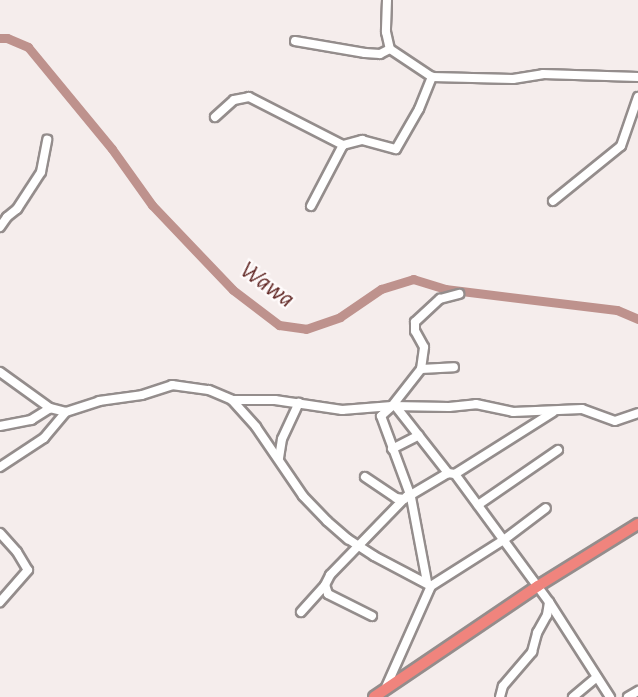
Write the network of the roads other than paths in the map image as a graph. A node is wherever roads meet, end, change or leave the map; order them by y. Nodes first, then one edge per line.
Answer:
1 (387, 0) edge
2 (295, 41) dead end
3 (390, 49) junction
4 (432, 77) junction
5 (638, 77) edge
6 (638, 97) edge
7 (215, 117) dead end
8 (47, 140) dead end
9 (343, 145) junction
10 (553, 201) dead end
11 (311, 206) dead end
12 (0, 227) edge
13 (459, 294) dead end
14 (454, 367) dead end
15 (422, 369) junction
16 (0, 372) edge
17 (232, 400) junction
18 (299, 403) junction
19 (395, 407) junction
20 (50, 408) junction
21 (555, 411) junction
22 (66, 412) junction
23 (638, 412) edge
24 (0, 426) edge
25 (418, 435) junction
26 (392, 449) junction
27 (558, 450) dead end
28 (279, 458) junction
29 (0, 467) edge
30 (452, 473) junction
31 (365, 477) dead end
32 (408, 496) junction
33 (478, 505) junction
34 (546, 508) dead end
35 (638, 524) edge
36 (0, 533) edge
37 (505, 539) junction
38 (358, 546) junction
39 (429, 584) junction
40 (325, 585) junction
41 (538, 586) junction
42 (0, 602) edge
43 (549, 602) junction
44 (301, 612) dead end
45 (372, 616) dead end
46 (597, 677) junction
47 (386, 687) junction
48 (638, 691) edge
49 (374, 697) edge
50 (500, 697) edge
51 (573, 697) edge
52 (610, 697) edge
53 (628, 697) edge

1 - 3 street
2 - 3 street
3 - 4 street
4 - 5 street
4 - 9 street
6 - 10 street
7 - 9 street
8 - 12 street
9 - 11 street
13 - 15 street
14 - 15 street
15 - 19 street
16 - 20 street
17 - 18 street
17 - 22 street
17 - 28 street
18 - 19 street
18 - 28 street
19 - 21 street
19 - 25 street
19 - 26 street
20 - 22 street
20 - 24 street
21 - 23 street
21 - 30 street
22 - 29 street
25 - 26 street
25 - 30 street
26 - 32 street
27 - 33 street
28 - 38 street
30 - 32 street
30 - 33 street
31 - 32 street
32 - 38 street
32 - 39 street
33 - 37 street
34 - 37 street
35 - 41 highway
36 - 42 street
37 - 39 street
37 - 41 street
38 - 39 street
38 - 40 street
39 - 47 street
40 - 44 street
40 - 45 street
41 - 43 street
41 - 47 highway
43 - 46 street
43 - 50 street
46 - 51 street
46 - 52 street
47 - 49 highway
48 - 53 street

